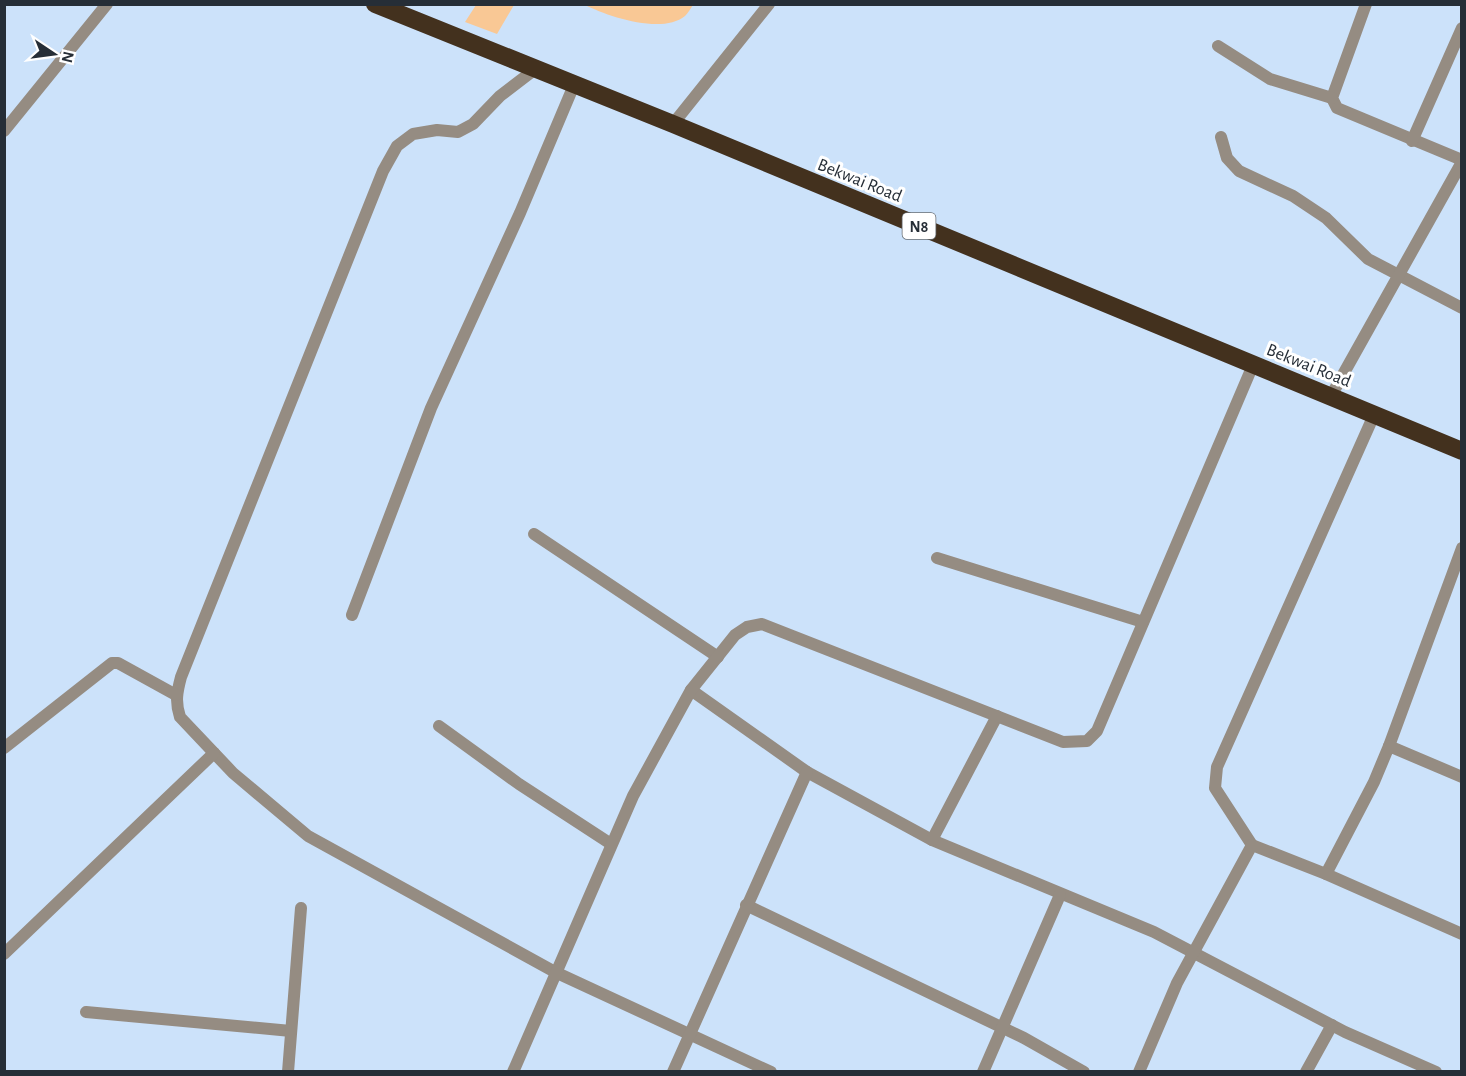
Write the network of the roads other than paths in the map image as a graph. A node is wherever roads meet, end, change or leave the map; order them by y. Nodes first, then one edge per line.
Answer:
1 (375, 4) edge
2 (769, 4) edge
3 (1366, 4) edge
4 (106, 5) edge
5 (1461, 28) edge
6 (1218, 46) dead end
7 (534, 70) junction
8 (574, 85) junction
9 (1332, 98) junction
10 (8, 118) edge
11 (673, 124) junction
12 (4, 130) edge
13 (1221, 137) dead end
14 (1412, 141) junction
15 (1461, 161) edge
16 (1400, 276) junction
17 (1461, 308) edge
18 (1252, 365) junction
19 (1331, 396) junction
20 (1374, 415) junction
21 (1461, 451) edge
22 (534, 534) dead end
23 (1461, 548) edge
24 (937, 558) dead end
25 (352, 615) dead end
26 (1143, 622) junction
27 (718, 657) junction
28 (691, 690) junction
29 (176, 695) junction
30 (997, 716) junction
31 (439, 726) dead end
32 (1389, 746) junction
33 (4, 748) edge
34 (214, 753) junction
35 (807, 772) junction
36 (1461, 777) edge
37 (932, 840) junction
38 (611, 844) junction
39 (1252, 845) junction
40 (1326, 873) junction
41 (1060, 894) junction
42 (746, 905) junction
43 (301, 908) dead end
44 (1461, 934) edge
45 (1193, 950) junction
46 (4, 954) edge
47 (555, 972) junction
48 (86, 1012) dead end
49 (1332, 1025) junction
50 (1002, 1029) junction
51 (291, 1031) junction
52 (688, 1033) junction
53 (288, 1071) edge
54 (513, 1071) edge
55 (673, 1071) edge
56 (771, 1071) edge
57 (983, 1071) edge
58 (1084, 1071) edge
59 (1139, 1071) edge
60 (1306, 1071) edge
61 (1436, 1071) edge

1 - 7 highway, Bekwai Road / N8
2 - 11 street
3 - 9 street
4 - 10 street
5 - 14 street
6 - 9 street
7 - 8 highway, Bekwai Road / N8
7 - 29 street
8 - 11 highway, Bekwai Road / N8
8 - 25 street
9 - 14 street
10 - 12 street
11 - 18 highway, Bekwai Road / N8
13 - 16 street
14 - 15 street
15 - 16 street
16 - 17 street
16 - 19 street
18 - 19 highway, Bekwai Road / N8
18 - 26 street
19 - 20 highway, Bekwai Road / N8
20 - 21 highway, Bekwai Road / N8
20 - 39 street
22 - 27 street
23 - 32 street
24 - 26 street
26 - 30 street
27 - 28 street
27 - 30 street
28 - 35 street
28 - 38 street
29 - 33 street
29 - 34 street
30 - 37 street
31 - 38 street
32 - 36 street
32 - 40 street
34 - 46 street
34 - 47 street
35 - 37 street
35 - 42 street
37 - 41 street
38 - 47 street
39 - 40 street
39 - 45 street
40 - 44 street
41 - 45 street
41 - 50 street
42 - 50 street
42 - 52 street
43 - 51 street
45 - 49 street
45 - 59 street
47 - 52 street
47 - 54 street
48 - 51 street
49 - 60 street
49 - 61 street
50 - 57 street
50 - 58 street
51 - 53 street
52 - 55 street
52 - 56 street

